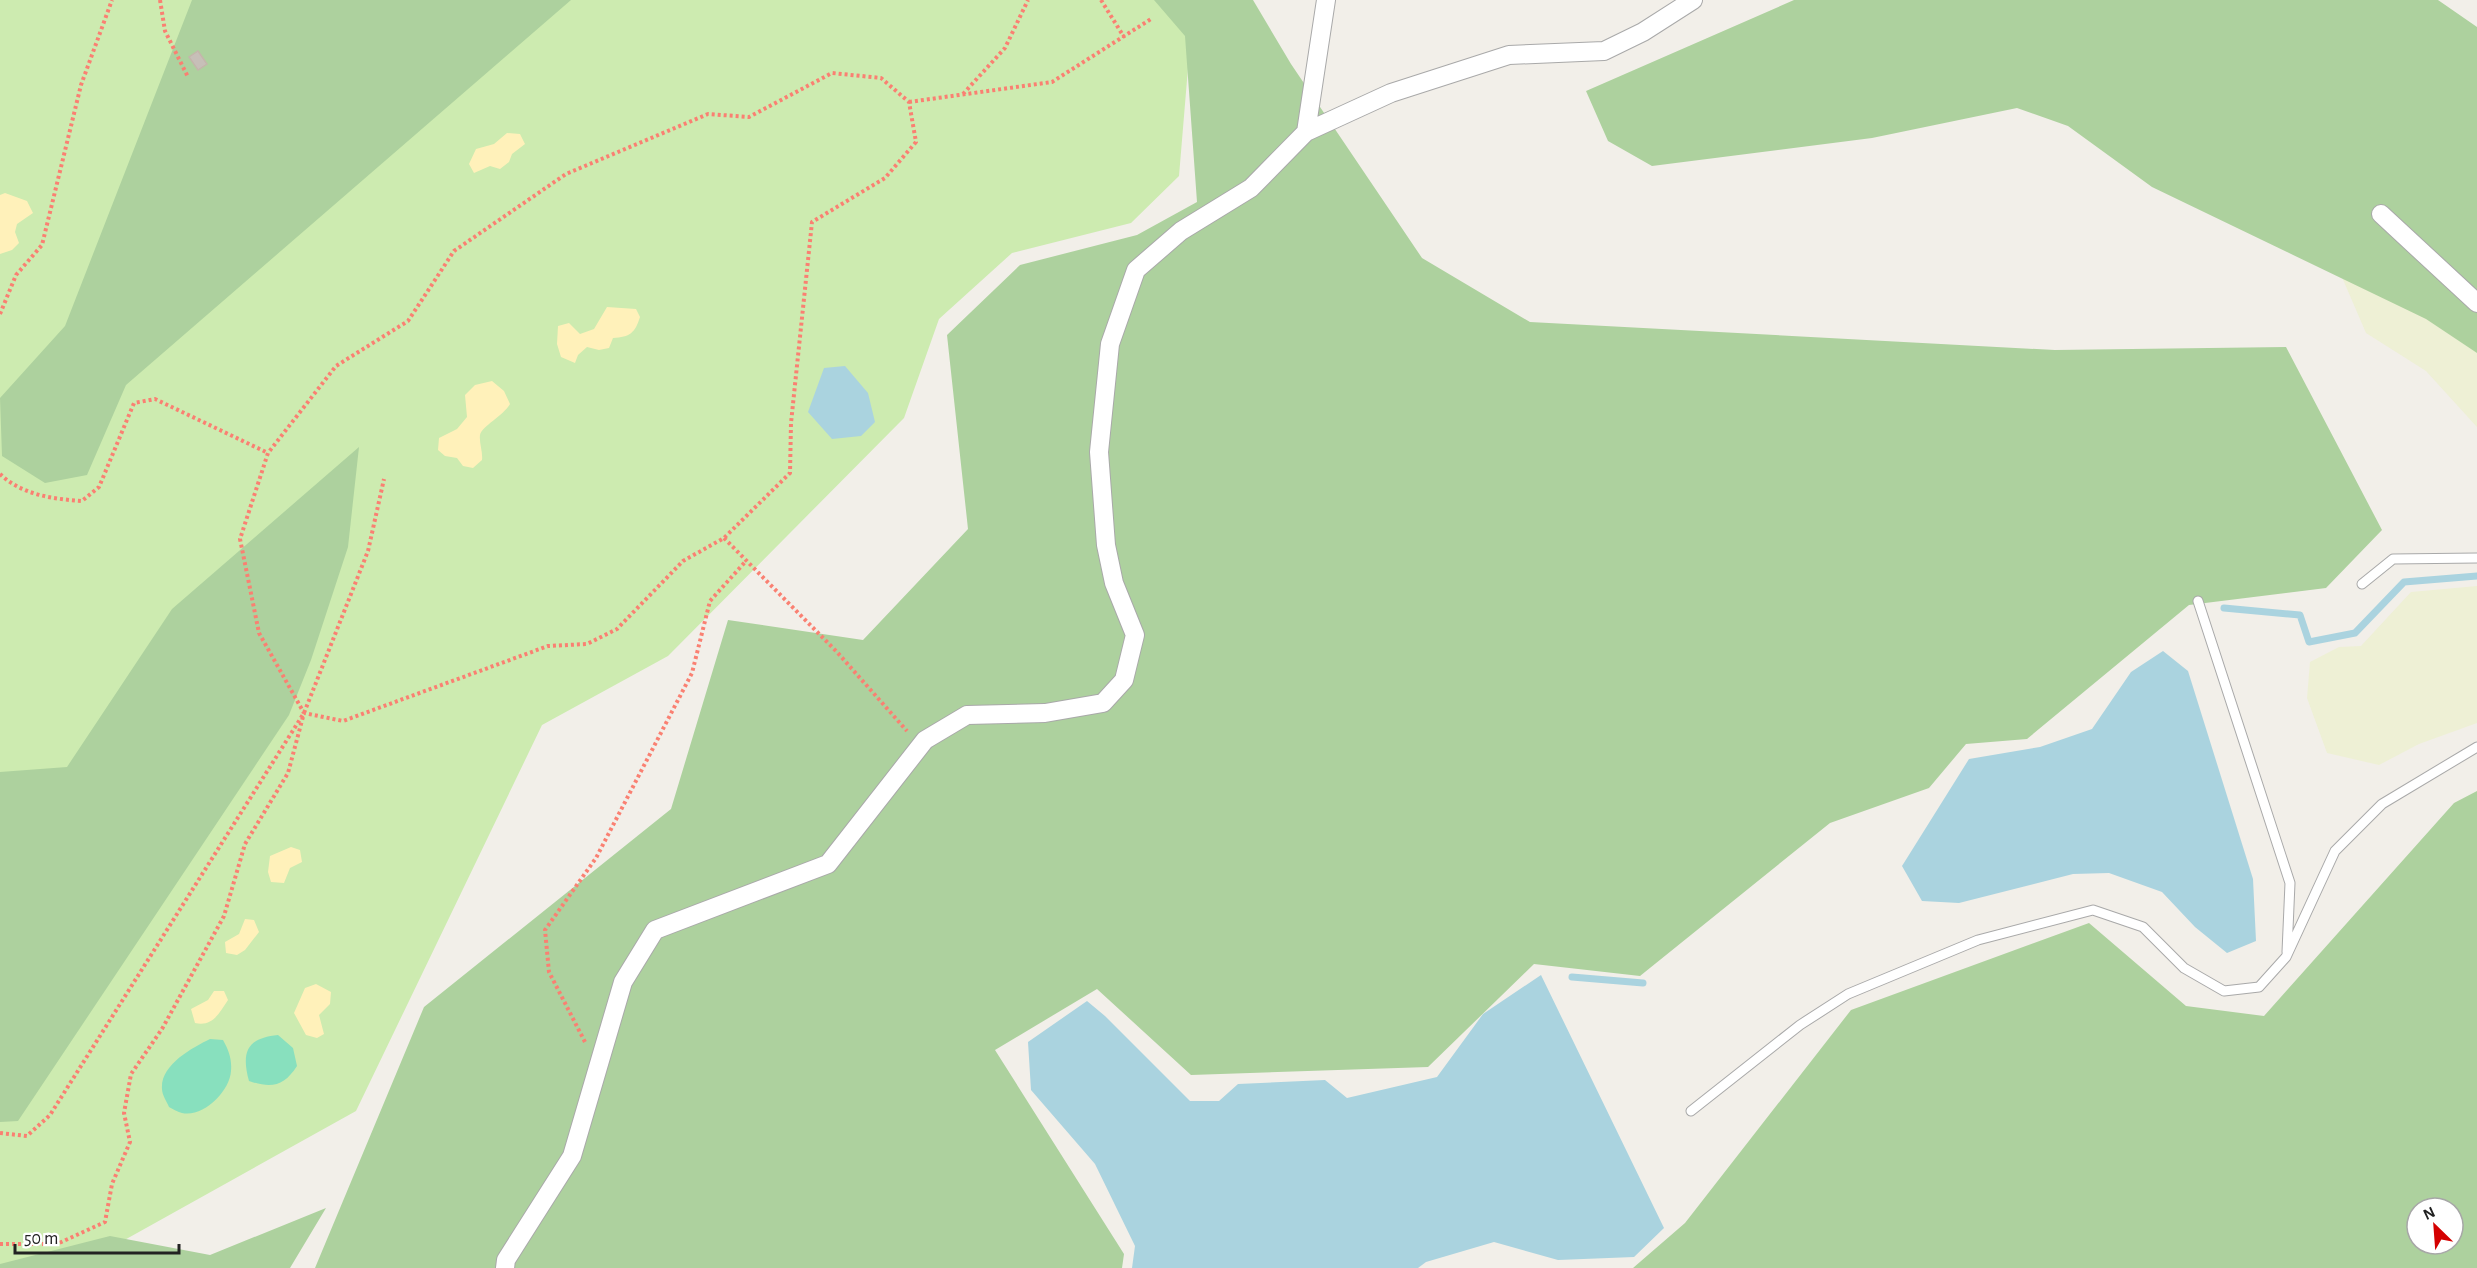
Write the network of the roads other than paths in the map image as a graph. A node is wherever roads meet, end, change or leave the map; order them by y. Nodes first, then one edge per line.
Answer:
1 (1326, 0) edge
2 (1693, 0) edge
3 (1306, 132) junction
4 (2381, 214) dead end
5 (2477, 303) edge
6 (2477, 558) edge
7 (2362, 584) dead end
8 (2199, 601) dead end
9 (2477, 747) edge
10 (2286, 957) junction
11 (1691, 1111) dead end
12 (505, 1268) edge

1 - 3 street
2 - 3 street
3 - 12 street
4 - 5 street
6 - 7 lane
8 - 10 lane
9 - 10 lane
10 - 11 lane

